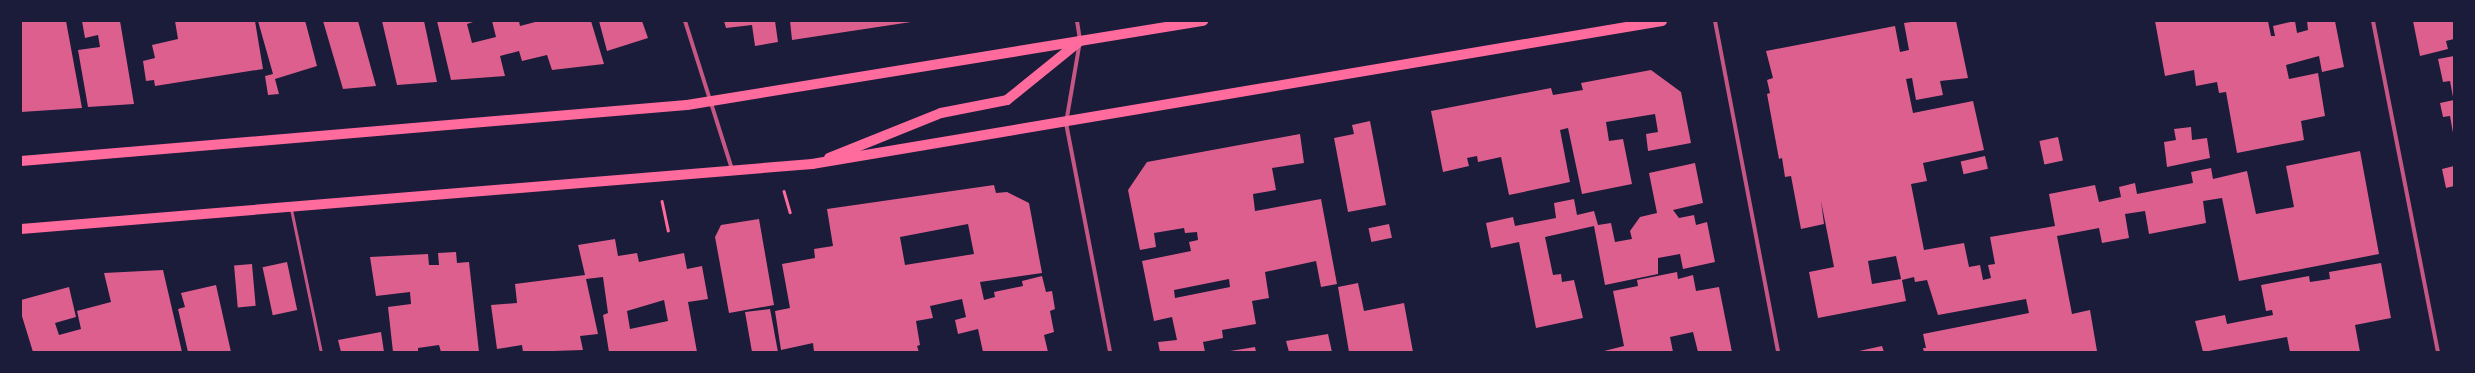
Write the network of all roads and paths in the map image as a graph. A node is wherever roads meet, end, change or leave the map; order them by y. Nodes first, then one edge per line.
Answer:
1 (685, 21) edge
2 (1077, 21) edge
3 (1203, 21) edge
4 (1662, 21) edge
5 (1715, 21) edge
6 (2373, 21) edge
7 (1080, 41) junction
8 (710, 101) junction
9 (1066, 123) junction
10 (21, 161) edge
11 (812, 164) junction
12 (733, 171) junction
13 (290, 207) junction
14 (21, 229) edge
15 (322, 352) edge
16 (1110, 352) edge
17 (1778, 352) edge
18 (2438, 352) edge

1 - 8 street
2 - 7 street
3 - 7 main road
4 - 9 main road
5 - 17 street
6 - 18 street
7 - 8 main road
7 - 9 street
7 - 11 main road
8 - 10 main road
8 - 12 street
9 - 11 main road
9 - 16 street
11 - 12 main road
12 - 13 main road
13 - 14 main road
13 - 15 lane

